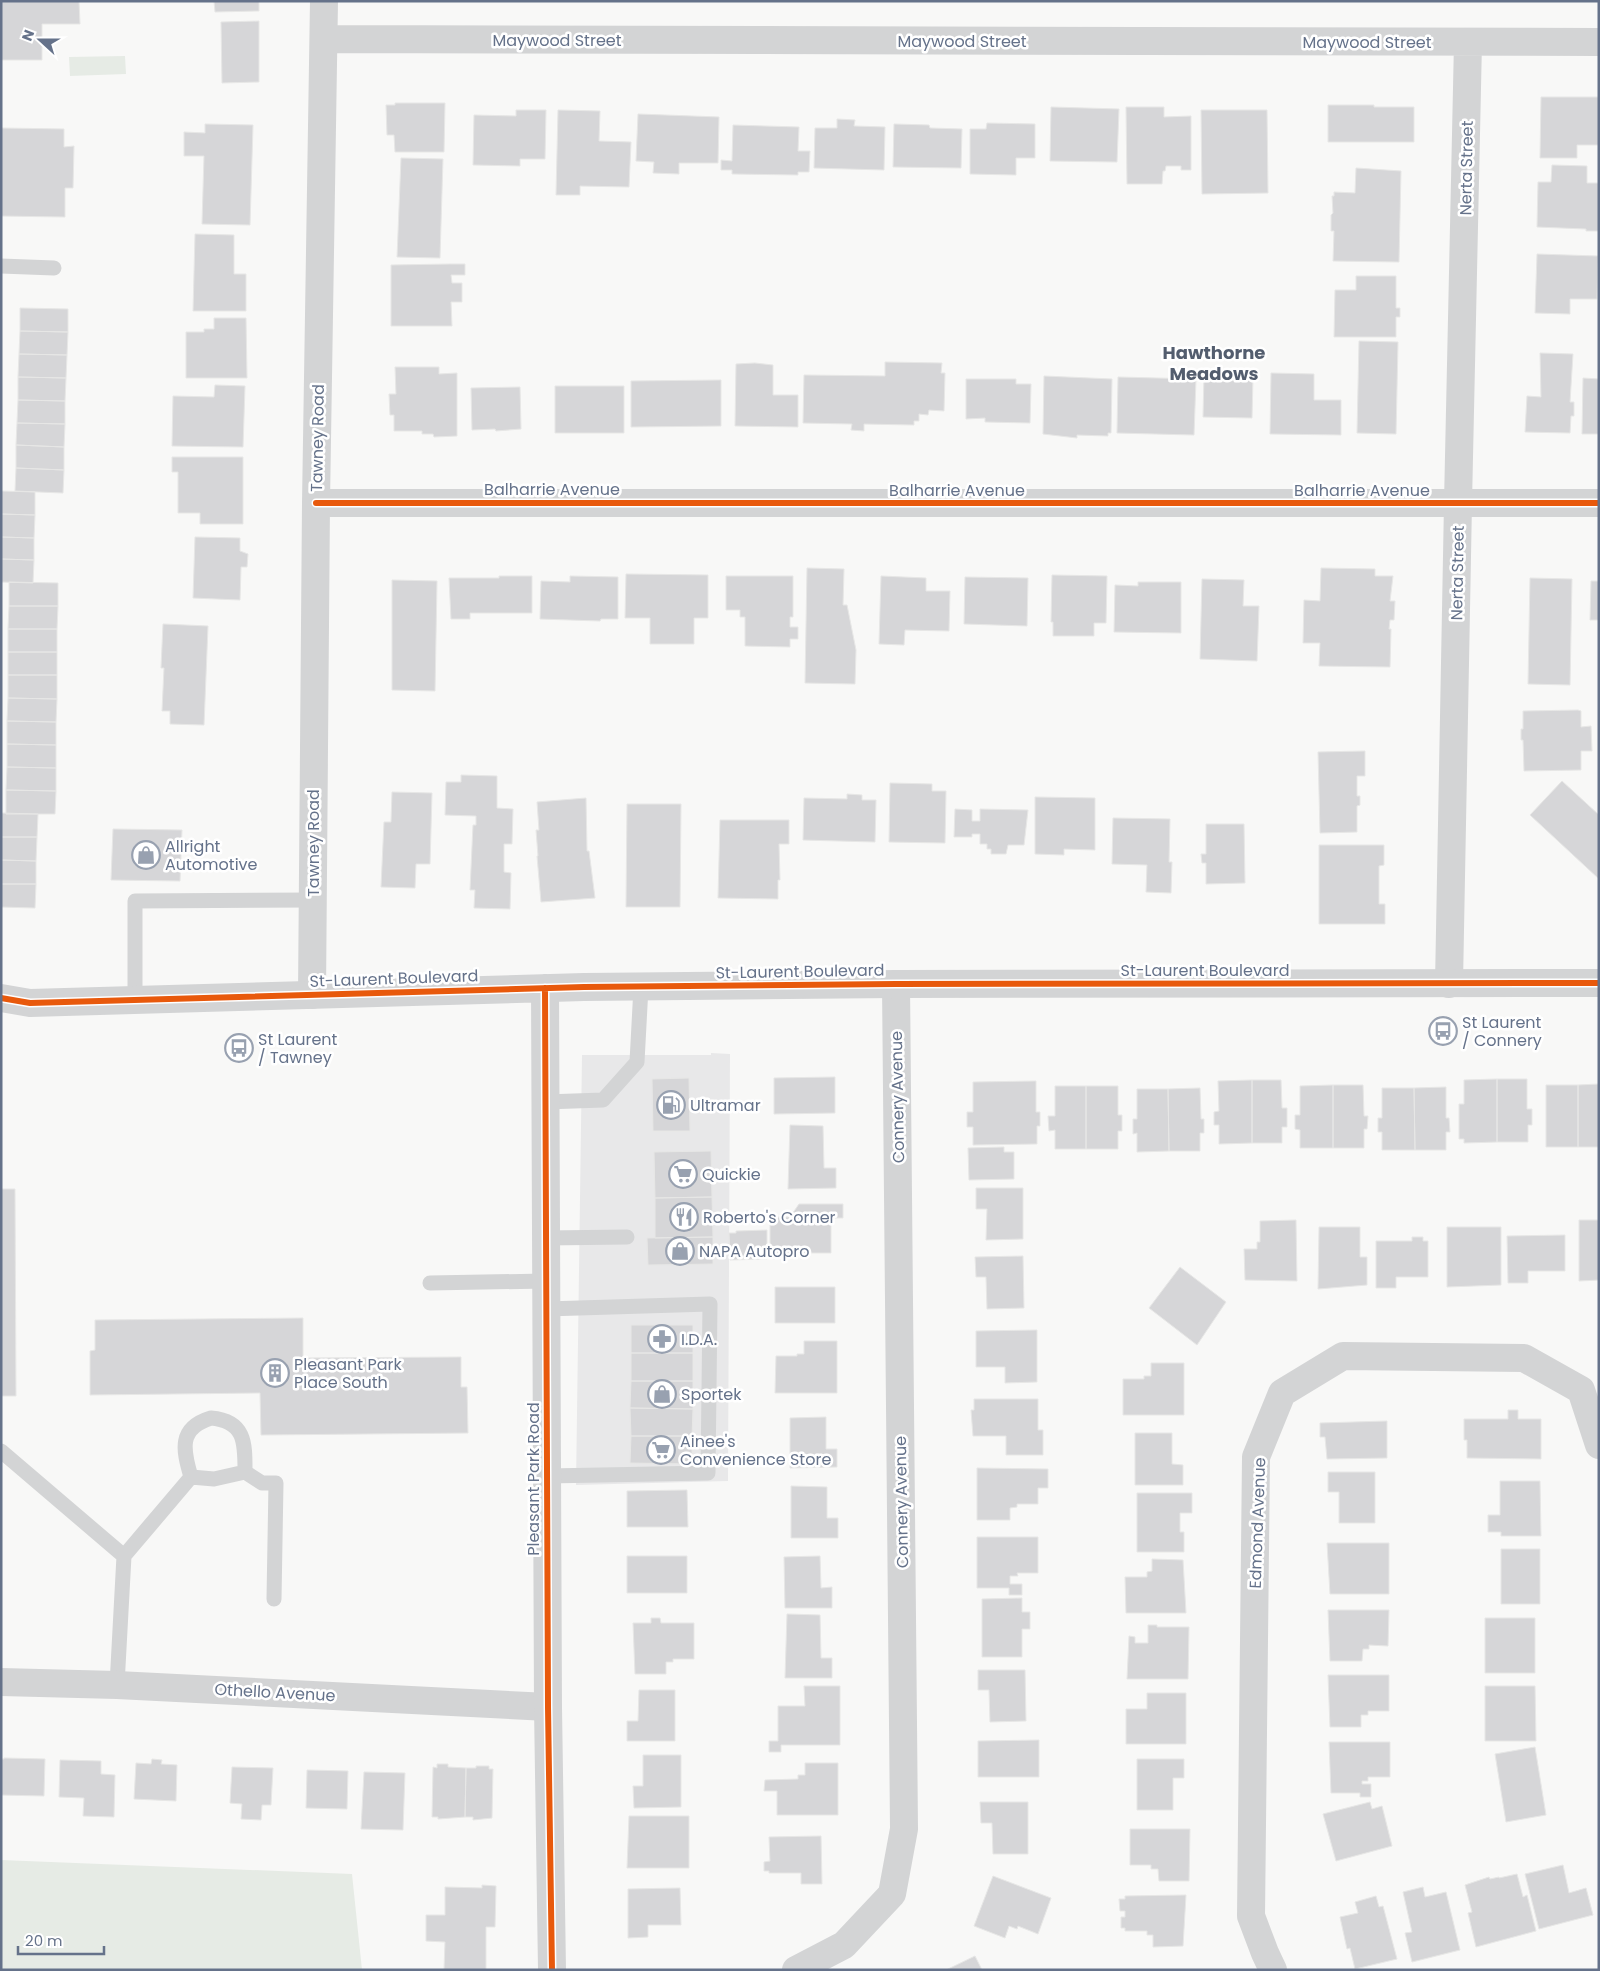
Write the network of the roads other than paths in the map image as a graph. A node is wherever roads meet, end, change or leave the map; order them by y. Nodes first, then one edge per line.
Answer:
1 (324, 1) edge
2 (325, 39) junction
3 (1468, 42) junction
4 (1599, 42) edge
5 (1, 266) edge
6 (54, 268) dead end
7 (316, 503) junction
8 (1599, 503) edge
9 (1458, 504) junction
10 (313, 900) junction
11 (1599, 983) edge
12 (896, 984) junction
13 (1450, 984) junction
14 (641, 987) junction
15 (545, 988) junction
16 (312, 995) junction
17 (1, 998) edge
18 (135, 1000) junction
19 (30, 1003) junction
20 (1, 1010) edge
21 (546, 1102) junction
22 (627, 1237) dead end
23 (546, 1238) junction
24 (546, 1280) junction
25 (430, 1283) dead end
26 (546, 1309) junction
27 (1599, 1444) edge
28 (1, 1451) edge
29 (245, 1472) junction
30 (547, 1476) junction
31 (191, 1478) junction
32 (124, 1556) junction
33 (274, 1599) dead end
34 (1, 1682) edge
35 (117, 1685) junction
36 (548, 1706) junction
37 (552, 1970) edge
38 (796, 1970) edge
39 (1273, 1970) edge

1 - 2 street, Tawney Road
2 - 3 street, Maywood Street
2 - 7 street, Tawney Road
3 - 4 street, Maywood Street
3 - 9 street, Nerta Street
5 - 6 lane
7 - 9 street, Balharrie Avenue
7 - 10 street, Tawney Road
8 - 9 street, Balharrie Avenue
9 - 13 street, Nerta Street
10 - 16 street, Tawney Road
10 - 18 lane
11 - 13 street, St-Laurent Boulevard
12 - 13 street, St-Laurent Boulevard
12 - 14 street, St-Laurent Boulevard
12 - 38 street, Connery Avenue
14 - 15 street, St-Laurent Boulevard
14 - 21 lane
15 - 16 street, St-Laurent Boulevard
15 - 21 street, Pleasant Park Road
16 - 18 street, St-Laurent Boulevard
17 - 19 street, St-Laurent Boulevard
18 - 19 street, St-Laurent Boulevard
19 - 20 street, St-Laurent Boulevard
21 - 23 street, Pleasant Park Road
22 - 23 lane
23 - 24 street, Pleasant Park Road
24 - 25 lane
24 - 26 street, Pleasant Park Road
26 - 30 street, Pleasant Park Road
26 - 30 lane
27 - 39 street, Edmond Avenue
28 - 32 lane
29 - 31 lane
29 - 31 lane
29 - 33 lane
30 - 36 street, Pleasant Park Road
31 - 32 lane
32 - 35 lane
34 - 35 street, Othello Avenue
35 - 36 street, Othello Avenue
36 - 37 street, Pleasant Park Road

